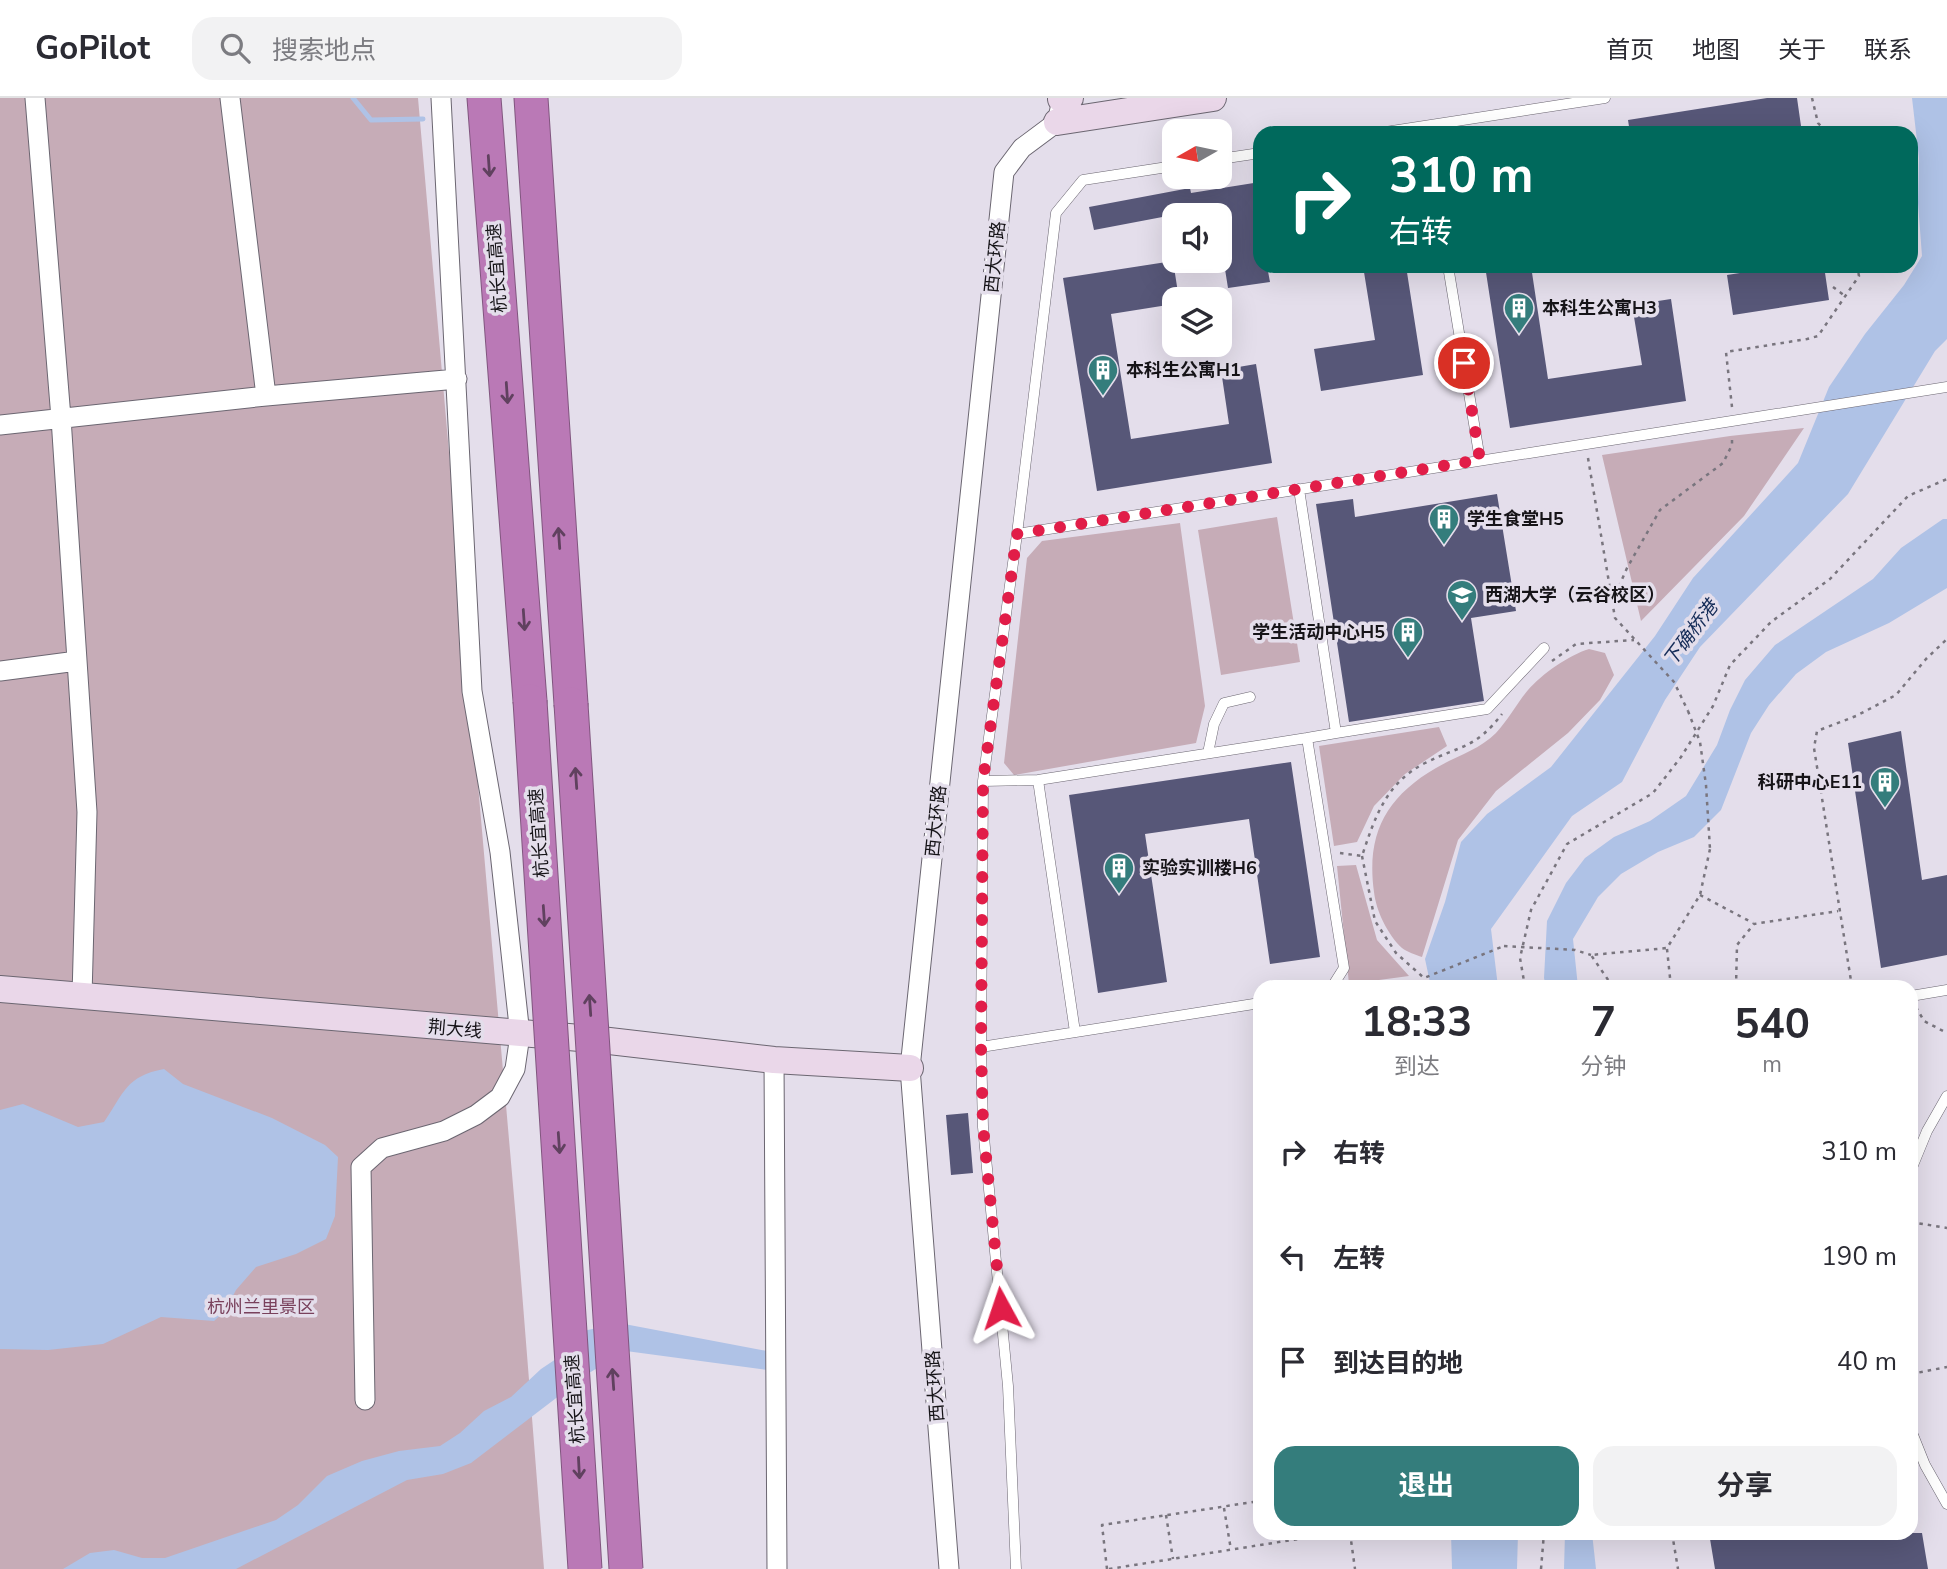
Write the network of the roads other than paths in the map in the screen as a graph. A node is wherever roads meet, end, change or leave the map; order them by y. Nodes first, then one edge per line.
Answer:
1 (35, 98) edge
2 (230, 98) edge
3 (440, 98) edge
4 (484, 98) edge
5 (531, 98) edge
6 (543, 98) edge
7 (1213, 98) edge
8 (1605, 98) edge
9 (1063, 104) edge
10 (1442, 126) edge
11 (1253, 154) edge
12 (1232, 157) edge
13 (1162, 168) edge
14 (1449, 273) edge
15 (457, 379) junction
16 (1947, 387) edge
17 (549, 391) junction
18 (266, 396) junction
19 (61, 418) junction
20 (0, 425) edge
21 (1480, 460) junction
22 (1299, 489) junction
23 (1017, 534) junction
24 (1544, 648) dead end
25 (77, 661) junction
26 (0, 671) edge
27 (1250, 697) dead end
28 (1336, 733) junction
29 (1307, 738) junction
30 (1208, 753) junction
31 (1038, 780) junction
32 (983, 781) junction
33 (1336, 980) edge
34 (0, 989) edge
35 (1947, 990) edge
36 (82, 996) junction
37 (1918, 996) edge
38 (1253, 1004) edge
39 (1075, 1032) junction
40 (520, 1035) junction
41 (981, 1047) junction
42 (774, 1060) junction
43 (910, 1068) junction
44 (1947, 1096) edge
45 (1918, 1152) edge
46 (365, 1401) dead end
47 (1918, 1448) edge
48 (1947, 1504) edge
49 (585, 1569) edge
50 (626, 1569) edge
51 (777, 1569) edge
52 (949, 1569) edge
53 (1016, 1569) edge

1 - 19 street
2 - 18 street
3 - 15 street
4 -> 49 highway, 杭长宜高速, bridge
5 - 17 highway
6 - 17 highway
7 - 9 street
8 - 10 lane
9 - 43 street, 西大环路
11 - 12 lane
13 - 23 lane
14 - 21 lane
15 - 18 street
15 - 40 street
16 - 21 lane
50 -> 17 highway, bridge
18 - 19 street
19 - 20 street
19 - 25 street
21 - 22 lane
22 - 23 lane
22 - 28 lane
23 - 32 lane
24 - 28 lane
25 - 26 street
25 - 36 street
27 - 30 lane
28 - 29 lane
29 - 30 lane
29 - 33 lane
30 - 31 lane
31 - 32 lane
31 - 39 lane
32 - 41 lane
34 - 36 street, 荆大线
35 - 37 lane
36 - 40 street, 荆大线
38 - 39 lane
39 - 41 lane
40 - 42 street, 荆大线
40 - 46 street
41 - 53 lane
42 - 43 street, 荆大线
42 - 51 street
43 - 52 street, 西大环路
44 - 45 lane
47 - 48 lane

